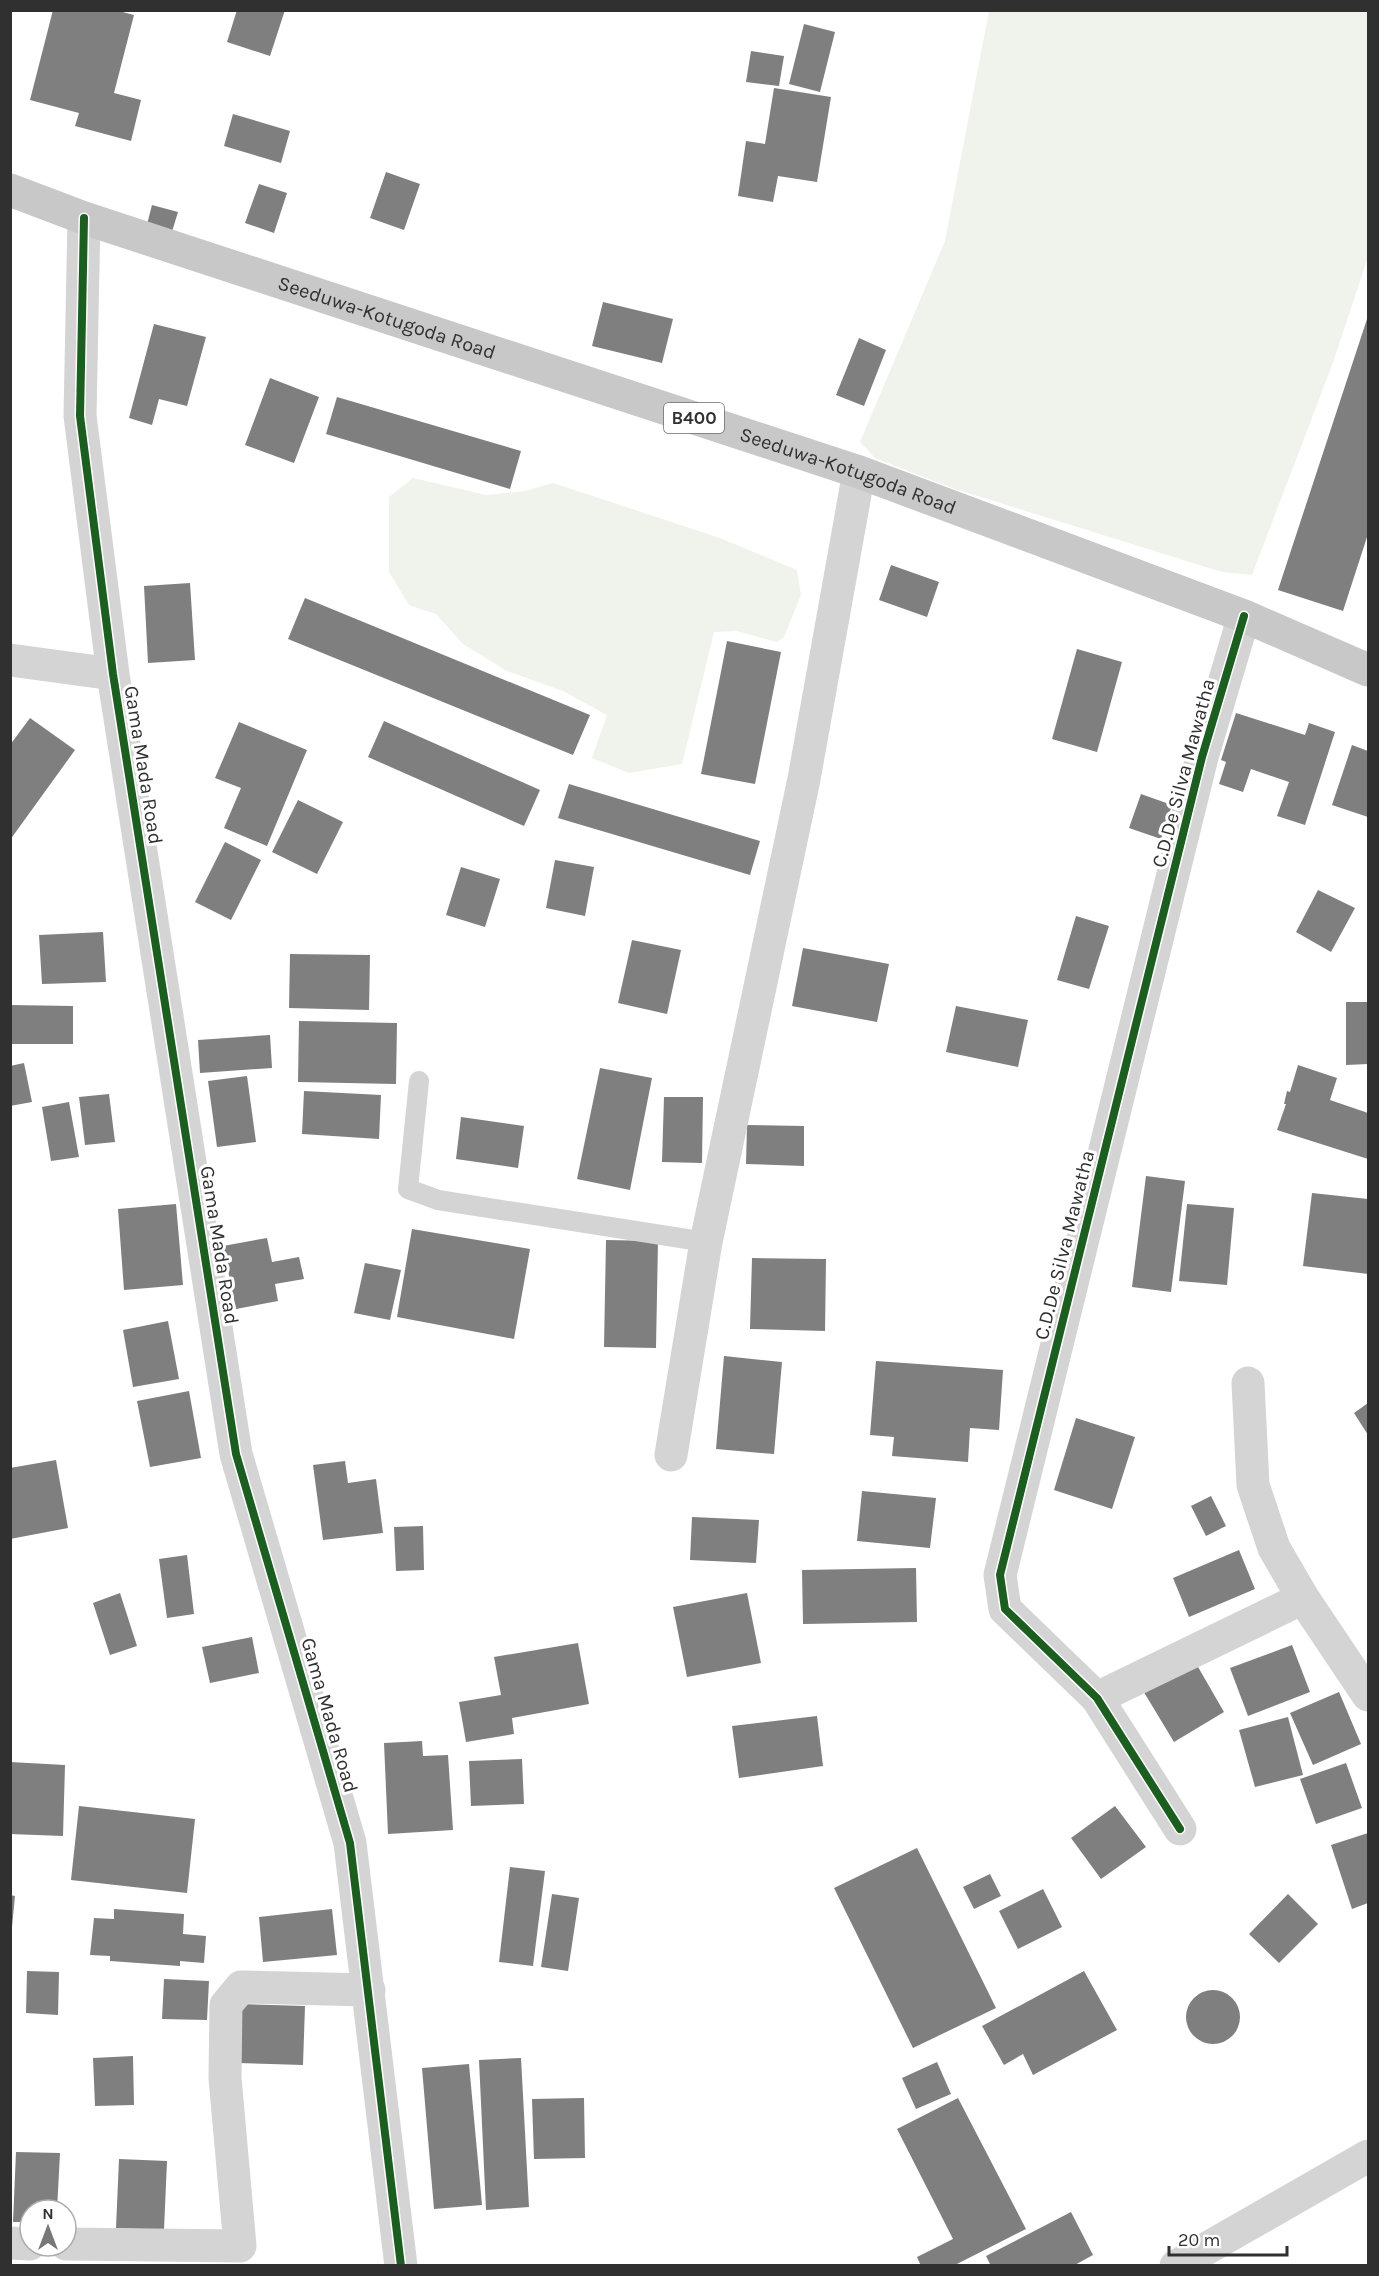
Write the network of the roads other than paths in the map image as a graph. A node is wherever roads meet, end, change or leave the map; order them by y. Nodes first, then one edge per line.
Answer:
1 (10, 190) edge
2 (84, 218) junction
3 (859, 472) junction
4 (1244, 616) junction
5 (10, 660) edge
6 (1368, 670) edge
7 (113, 674) junction
8 (419, 1081) dead end
9 (706, 1242) junction
10 (1248, 1383) dead end
11 (671, 1455) dead end
12 (1303, 1598) junction
13 (1368, 1695) edge
14 (1097, 1698) junction
15 (1180, 1829) dead end
16 (369, 1990) junction
17 (1368, 2156) edge
18 (78, 2244) edge
19 (401, 2265) edge
20 (1176, 2265) edge

1 - 2 main road, Seeduwa-Kotugoda Road / B400
2 - 3 main road, Seeduwa-Kotugoda Road / B400
2 - 7 street, Gama Mada Road
3 - 4 main road, Seeduwa-Kotugoda Road / B400
3 - 9 street
4 - 6 main road, Seeduwa-Kotugoda Road / B400
4 - 14 street, C.D.De Silva Mawatha
5 - 7 street, Gama Mada Road
7 - 16 street, Gama Mada Road
8 - 9 lane
9 - 11 street
10 - 12 street
12 - 13 street
12 - 14 street
14 - 15 street, C.D.De Silva Mawatha
16 - 18 street
16 - 19 street, Gama Mada Road
17 - 20 street

